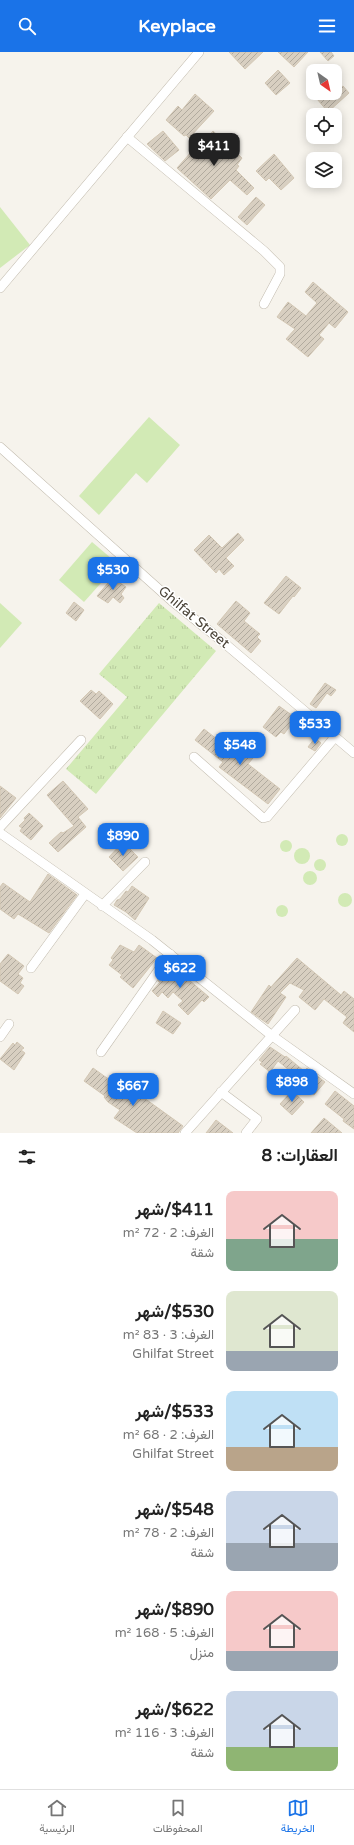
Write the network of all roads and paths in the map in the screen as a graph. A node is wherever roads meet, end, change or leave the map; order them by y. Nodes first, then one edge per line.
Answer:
1 (199, 52) edge
2 (127, 137) junction
3 (0, 288) edge
4 (264, 304) dead end
5 (0, 447) edge
6 (335, 737) junction
7 (81, 740) dead end
8 (354, 753) edge
9 (194, 757) dead end
10 (0, 827) edge
11 (0, 832) edge
12 (146, 862) dead end
13 (85, 894) junction
14 (102, 906) junction
15 (170, 954) junction
16 (31, 968) dead end
17 (296, 1010) dead end
18 (9, 1024) dead end
19 (271, 1035) junction
20 (0, 1037) edge
21 (101, 1052) dead end
22 (221, 1092) junction
23 (354, 1094) edge
24 (185, 1133) edge
25 (246, 1133) edge

1 - 2 street
2 - 3 street
2 - 4 street
5 - 6 street, Ghilfat Street
6 - 8 street, Ghilfat Street
6 - 9 street
7 - 10 street
11 - 13 street
12 - 14 street
13 - 14 street
13 - 16 street
14 - 15 street
15 - 19 street
15 - 21 street
17 - 19 street
18 - 20 street
19 - 22 street
19 - 23 street
22 - 24 street
22 - 25 street

